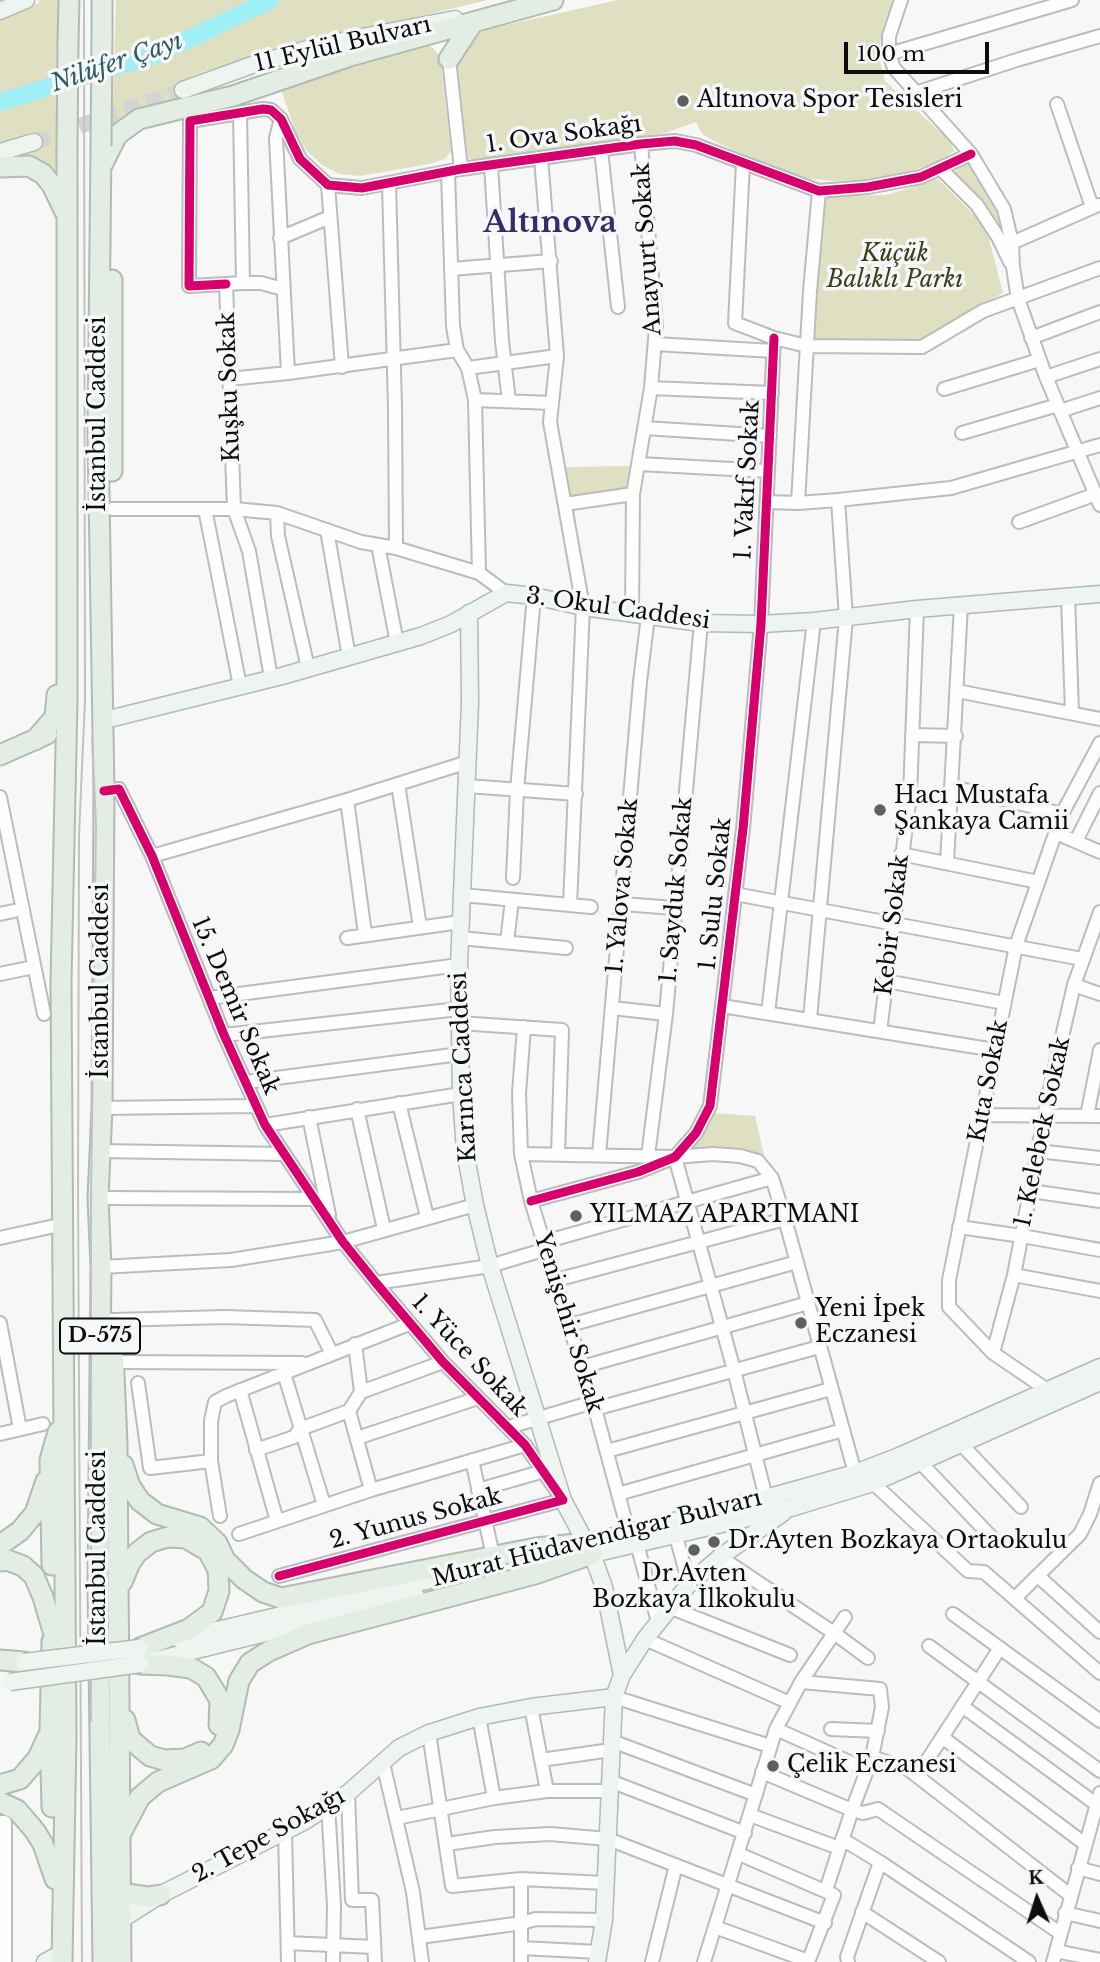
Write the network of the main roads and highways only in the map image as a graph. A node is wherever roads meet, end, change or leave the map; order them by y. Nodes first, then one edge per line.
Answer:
1 (26, 0) edge
2 (69, 0) edge
3 (102, 0) edge
4 (547, 0) edge
5 (553, 0) edge
6 (0, 11) edge
7 (472, 24) junction
8 (429, 34) junction
9 (183, 90) tunnel mouth
10 (34, 142) tunnel mouth
11 (0, 152) edge
12 (0, 167) edge
13 (100, 169) junction
14 (67, 216) junction
15 (1100, 594) edge
16 (470, 613) junction
17 (66, 707) junction
18 (106, 716) junction
19 (35, 740) junction
20 (0, 757) edge
21 (65, 764) junction
22 (101, 1267) junction
23 (1100, 1367) edge
24 (1100, 1382) edge
25 (64, 1405) junction
26 (117, 1444) junction
27 (50, 1460) junction
28 (791, 1508) junction
29 (633, 1539) junction
30 (0, 1545) edge
31 (589, 1549) junction
32 (0, 1560) edge
33 (119, 1600) junction
34 (53, 1631) junction
35 (140, 1656) junction
36 (0, 1660) edge
37 (24, 1662) junction
38 (622, 1675) junction
39 (2, 1679) edge
40 (120, 1696) junction
41 (614, 1698) junction
42 (50, 1731) junction
43 (0, 1785) edge
44 (0, 1802) edge
45 (120, 1835) junction
46 (55, 1879) junction
47 (120, 1893) junction
48 (160, 1895) junction
49 (121, 1920) junction
50 (58, 1953) edge
51 (598, 1957) edge
52 (103, 1962) edge
53 (121, 1962) edge

1 - 6 main road
2 - 14 highway, İstanbul Caddesi, bridge
3 - 13 highway, İstanbul Caddesi, bridge
4 - 9 main road, 11 Eylül Bulvarı
5 - 7 highway
7 - 8 highway
7 - 8 highway
8 - 13 highway
10 - 11 main road
12 - 14 highway
13 - 18 highway, İstanbul Caddesi
13 - 18 highway
14 - 17 highway, İstanbul Caddesi
14 - 19 highway
15 - 16 main road, 3. Okul Caddesi
16 - 18 main road, 3. Okul Caddesi
16 - 31 main road, Karınca Caddesi
17 - 19 highway
17 - 21 highway, İstanbul Caddesi
18 - 22 highway, İstanbul Caddesi / D-575
19 - 20 highway
20 - 21 highway
21 - 25 highway, İstanbul Caddesi
22 - 26 highway
22 - 52 highway, İstanbul Caddesi / D-575
23 - 29 main road, Murat Hüdavendigar Bulvarı
24 - 28 main road, Murat Hüdavendigar Bulvarı
25 - 27 highway
25 - 50 highway, İstanbul Caddesi
26 - 31 highway
26 - 33 highway
27 - 30 highway
27 - 34 highway
28 - 29 main road, Murat Hüdavendigar Bulvarı
28 - 38 main road
29 - 31 main road, Murat Hüdavendigar Bulvarı
31 - 35 main road, Murat Hüdavendigar Bulvarı
31 - 38 main road, Karınca Caddesi
31 - 45 highway
32 - 34 highway
33 - 35 highway
33 - 40 highway
34 - 42 highway
35 - 37 main road, Murat Hüdavendigar Bulvarı, bridge
35 - 39 main road, Murat Hüdavendigar Bulvarı, bridge
35 - 40 highway
36 - 37 highway
37 - 39 main road, Murat Hüdavendigar Bulvarı
38 - 41 main road
40 - 45 highway
41 - 48 main road, 2. Tepe Sokağı
41 - 51 main road
42 - 43 highway
42 - 46 highway
44 - 46 highway
45 - 47 highway
46 - 50 highway
47 - 48 highway
47 - 49 highway
48 - 49 main road, 2. Tepe Sokağı
49 - 53 highway

